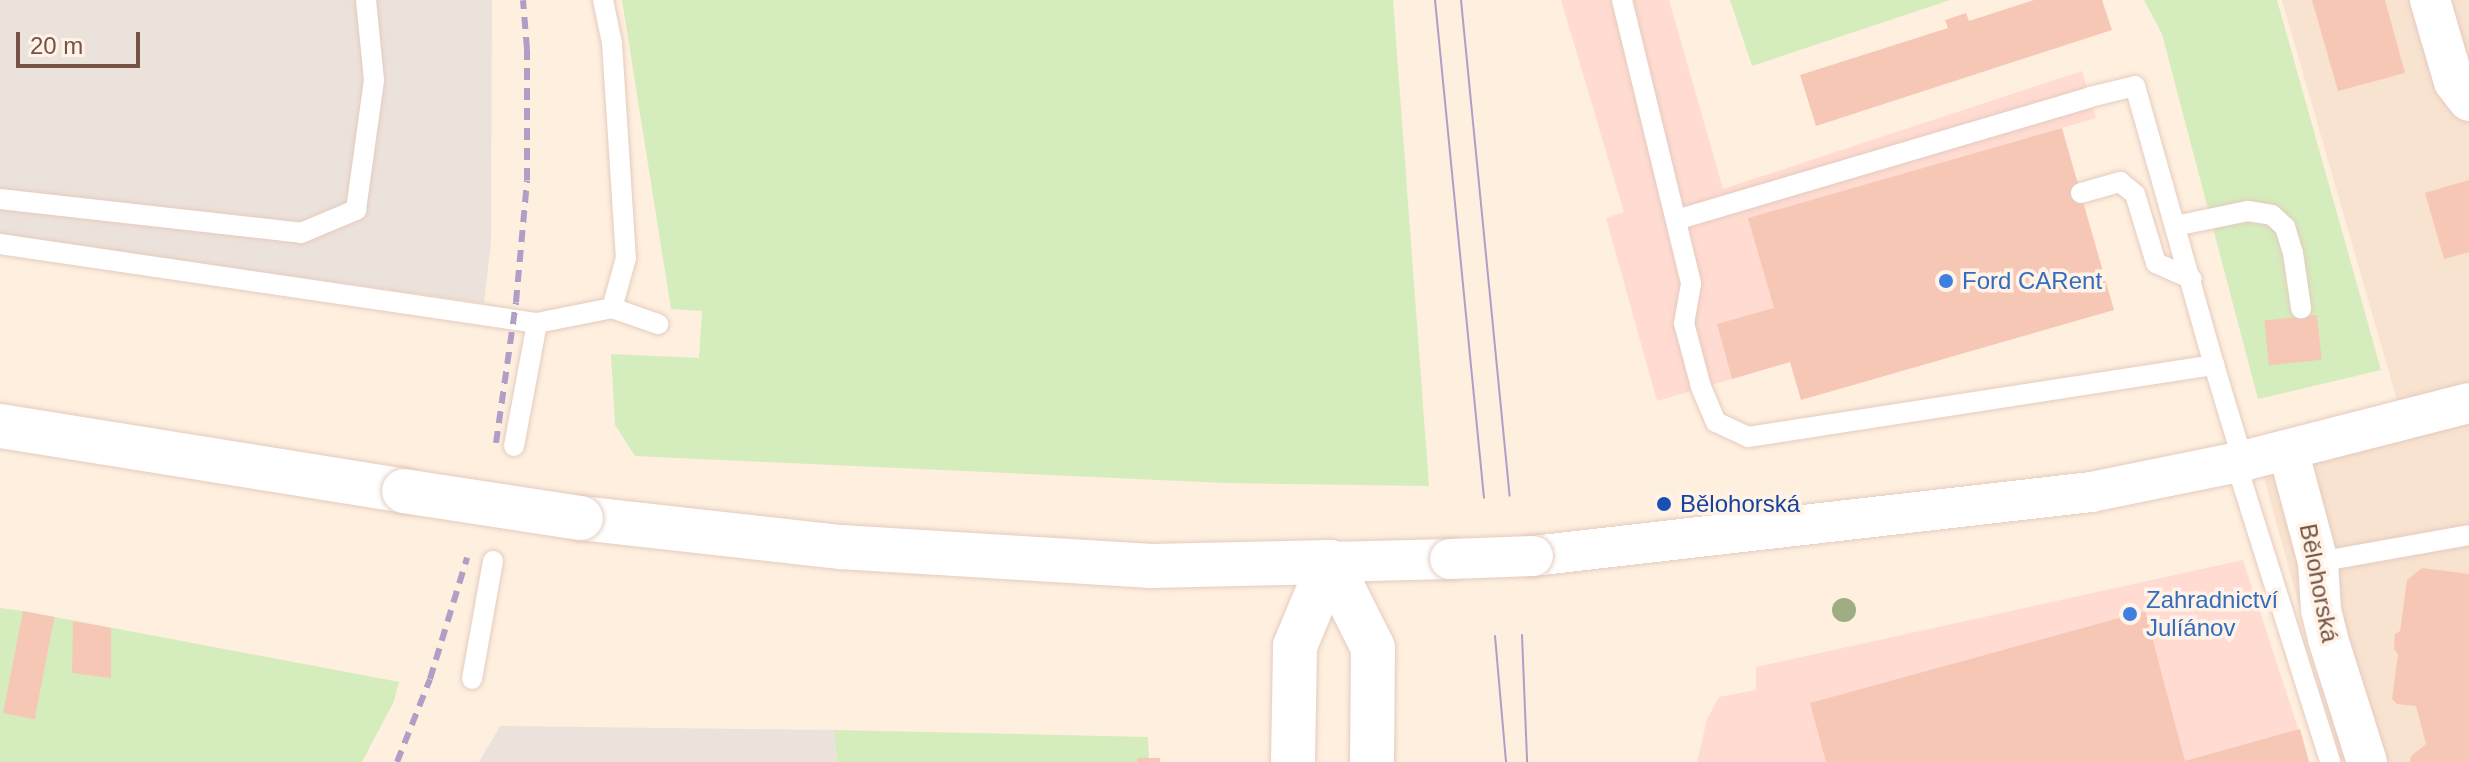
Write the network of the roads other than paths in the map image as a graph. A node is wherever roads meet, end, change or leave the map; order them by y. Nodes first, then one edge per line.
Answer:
1 (366, 0) edge
2 (603, 0) edge
3 (1622, 0) edge
4 (2430, 0) edge
5 (2469, 101) edge
6 (2081, 193) dead end
7 (0, 199) edge
8 (1676, 220) junction
9 (2175, 226) junction
10 (0, 244) edge
11 (2192, 279) junction
12 (612, 308) junction
13 (2301, 308) dead end
14 (537, 323) junction
15 (658, 324) dead end
16 (2214, 365) junction
17 (2469, 403) edge
18 (0, 426) edge
19 (514, 446) dead end
20 (2288, 450) junction
21 (2239, 462) junction
22 (2469, 535) edge
23 (493, 561) dead end
24 (1330, 562) junction
25 (2318, 562) junction
26 (472, 679) dead end
27 (1293, 762) edge
28 (1372, 762) edge
29 (2330, 762) edge
30 (2367, 762) edge

1 - 7 lane
2 - 12 lane
3 - 8 lane
4 - 5 street
6 - 11 lane
8 - 9 lane
8 - 16 lane
9 - 11 lane
9 - 13 lane
10 - 14 lane
11 - 16 lane
12 - 14 lane
12 - 15 lane
14 - 19 lane
16 - 21 lane
17 - 20 street
18 - 24 main road, bridge
20 - 21 street
20 - 25 street, Bělohorská
21 - 24 street, bridge
21 - 29 lane
22 - 25 lane
23 - 26 lane
24 - 27 main road
24 - 28 main road
25 - 30 street, Bělohorská

